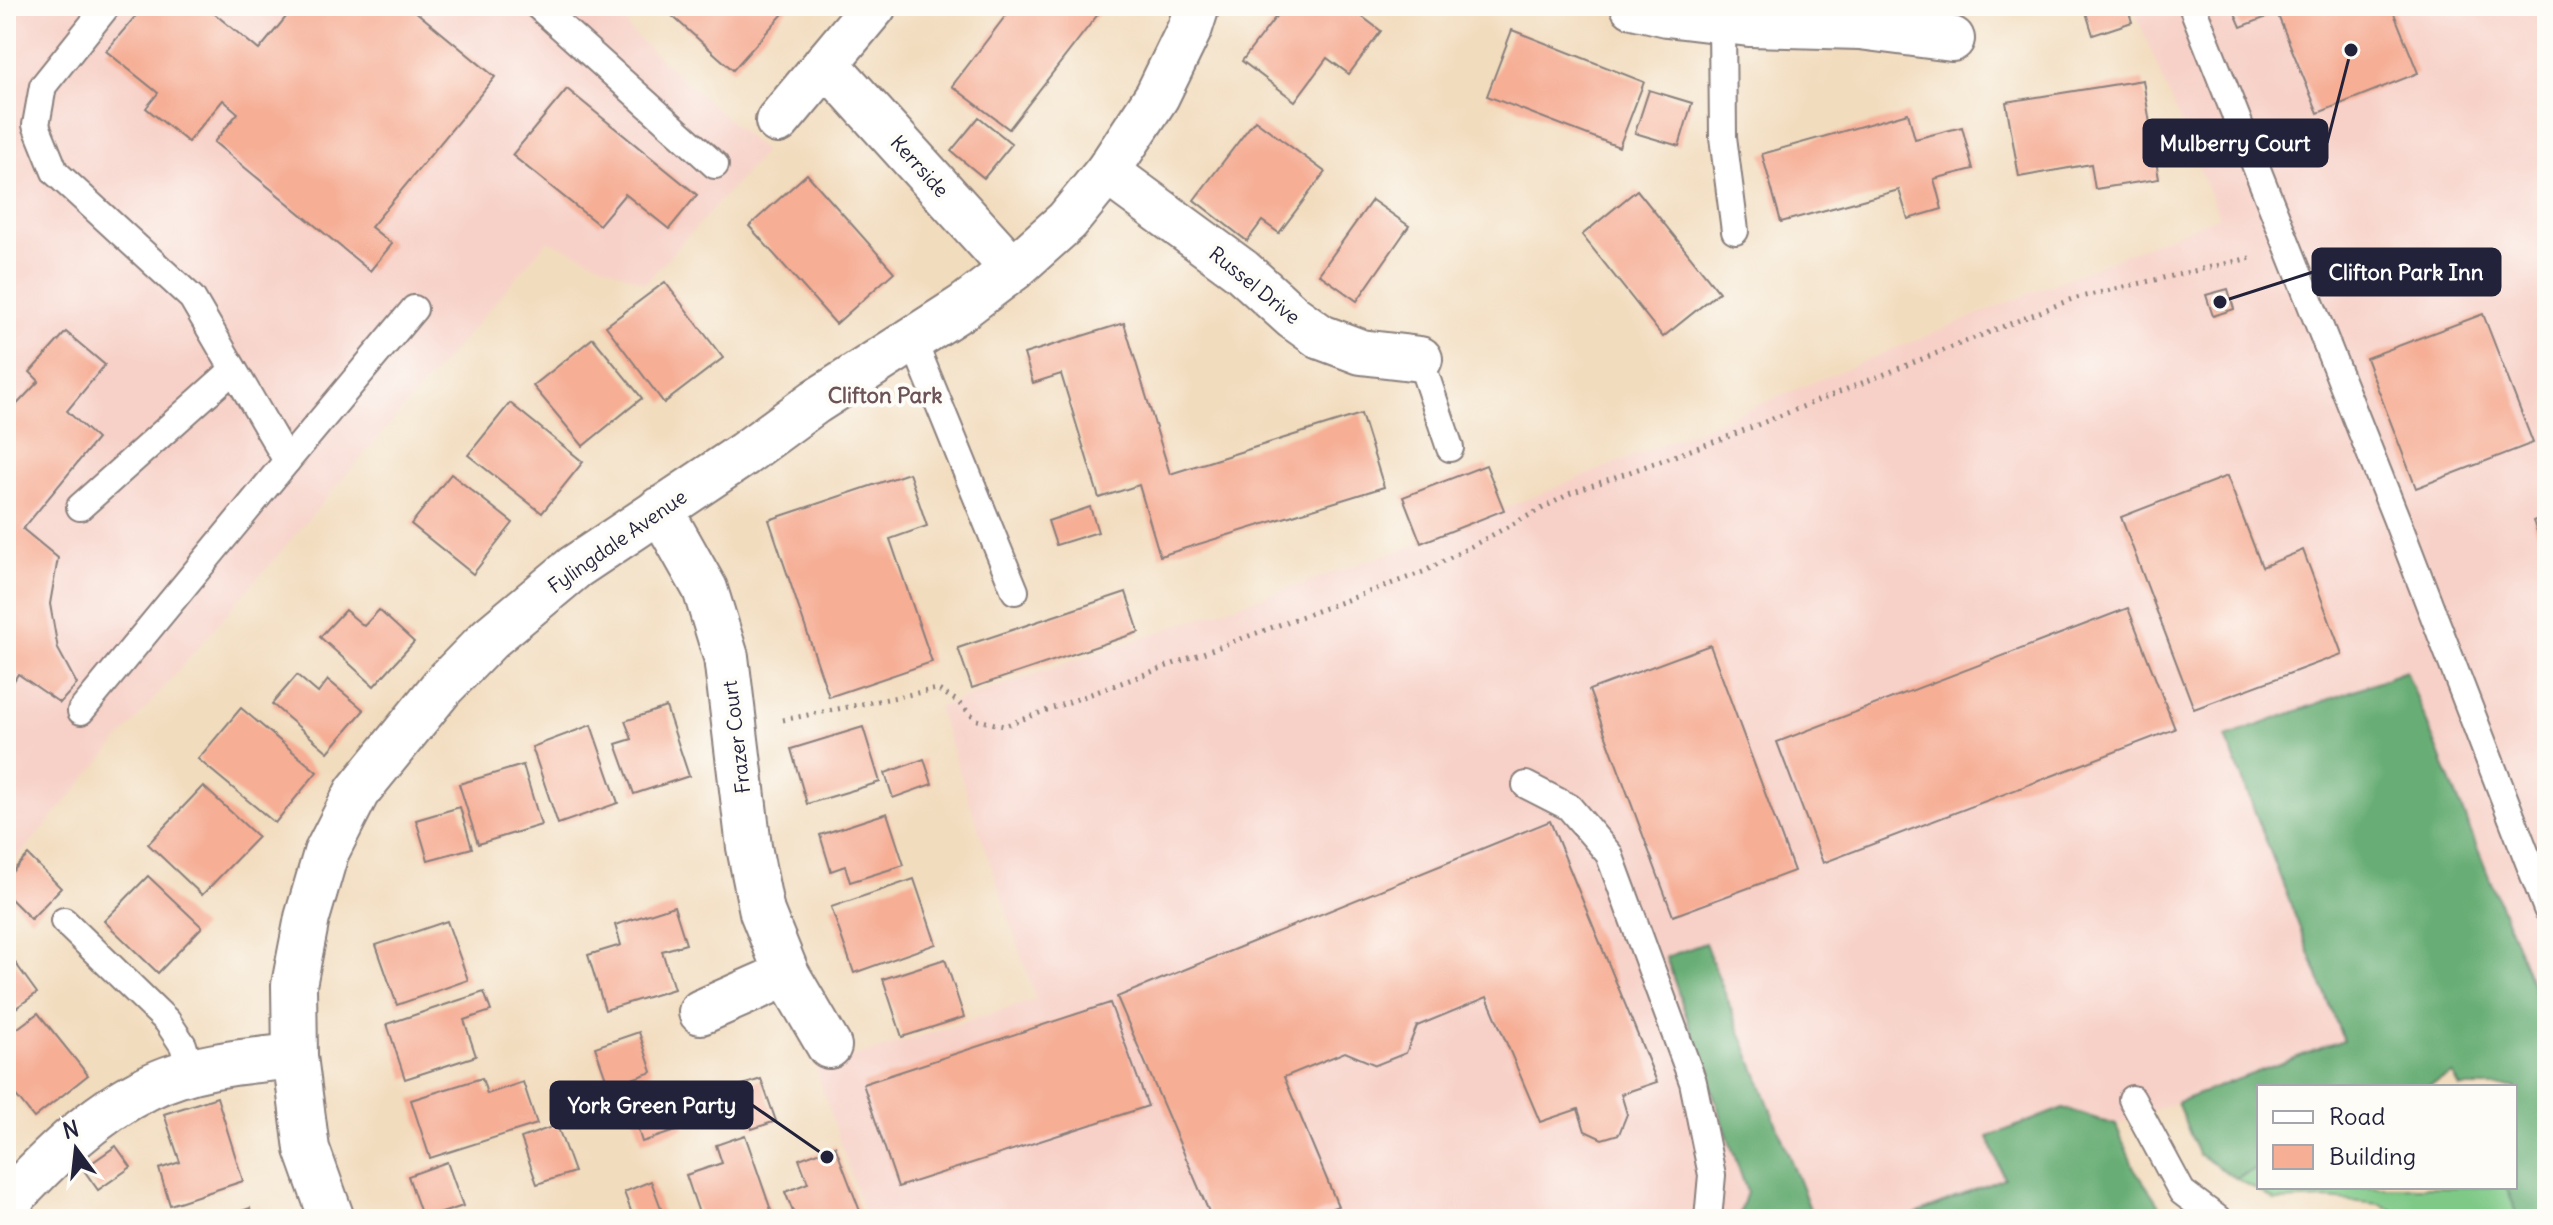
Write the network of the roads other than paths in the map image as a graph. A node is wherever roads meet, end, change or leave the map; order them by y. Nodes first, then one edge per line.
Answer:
1 (107, 6) edge
2 (538, 6) edge
3 (874, 6) edge
4 (1197, 6) edge
5 (2192, 6) edge
6 (1656, 9) edge
7 (1861, 16) edge
8 (1722, 21) junction
9 (1952, 39) dead end
10 (826, 63) junction
11 (778, 121) dead end
12 (715, 165) dead end
13 (1107, 172) junction
14 (1735, 231) dead end
15 (1013, 269) junction
16 (414, 309) dead end
17 (912, 338) junction
18 (1420, 359) joint
19 (232, 371) junction
20 (1450, 448) dead end
21 (287, 461) junction
22 (80, 507) dead end
23 (660, 509) junction
24 (1015, 591) dead end
25 (81, 711) dead end
26 (1526, 785) dead end
27 (2547, 909) edge
28 (64, 921) dead end
29 (787, 974) junction
30 (701, 1012) dead end
31 (829, 1046) dead end
32 (295, 1056) junction
33 (191, 1072) junction
34 (2132, 1099) dead end
35 (6, 1204) edge
36 (332, 1219) edge
37 (1708, 1219) edge
38 (2218, 1219) edge

1 - 19 lane
2 - 12 lane
3 - 10 street
4 - 13 street, Fylingdale Avenue
5 - 27 lane
6 - 8 street
7 - 8 street
7 - 9 street
8 - 14 lane
10 - 11 street
10 - 15 street, Kerrside
13 - 15 street, Fylingdale Avenue
13 - 18 street, Russel Drive
15 - 17 street, Fylingdale Avenue
16 - 21 lane
17 - 23 street, Fylingdale Avenue
17 - 24 lane
18 - 20 lane
19 - 21 lane
19 - 22 lane
21 - 25 lane
23 - 29 street, Frazer Court
23 - 32 street, Fylingdale Avenue
26 - 37 lane
28 - 33 lane
29 - 30 street
29 - 31 street, Frazer Court
32 - 33 street
32 - 36 street, Fylingdale Avenue
33 - 35 street
34 - 38 lane

